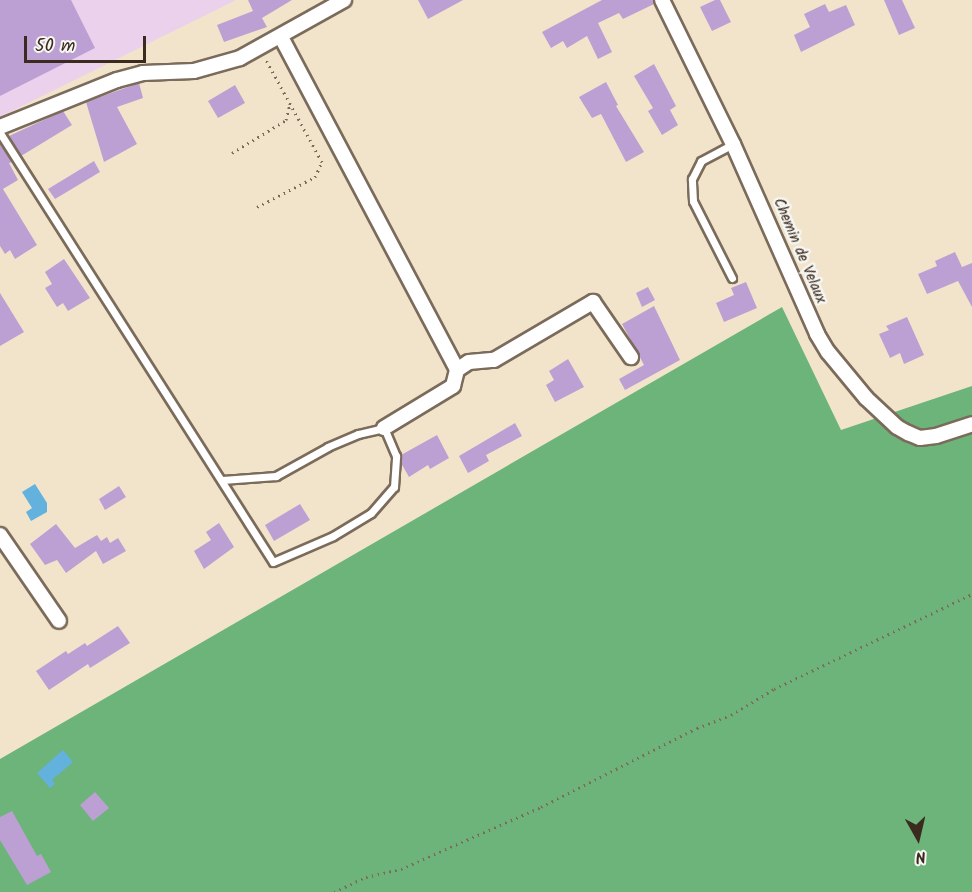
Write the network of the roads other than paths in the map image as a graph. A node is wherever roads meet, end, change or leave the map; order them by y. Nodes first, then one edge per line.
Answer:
1 (344, 0) edge
2 (662, 0) edge
3 (281, 37) junction
4 (0, 128) edge
5 (0, 133) edge
6 (733, 144) junction
7 (732, 278) dead end
8 (631, 357) dead end
9 (457, 370) junction
10 (972, 424) edge
11 (384, 428) junction
12 (222, 480) junction
13 (0, 535) edge
14 (59, 621) dead end

1 - 3 street
2 - 6 street, Chemin de Velaux
3 - 4 street
3 - 9 street
5 - 12 lane
6 - 7 lane
6 - 10 street, Chemin de Velaux
8 - 9 street
9 - 11 street
11 - 12 lane
11 - 12 lane
13 - 14 street

